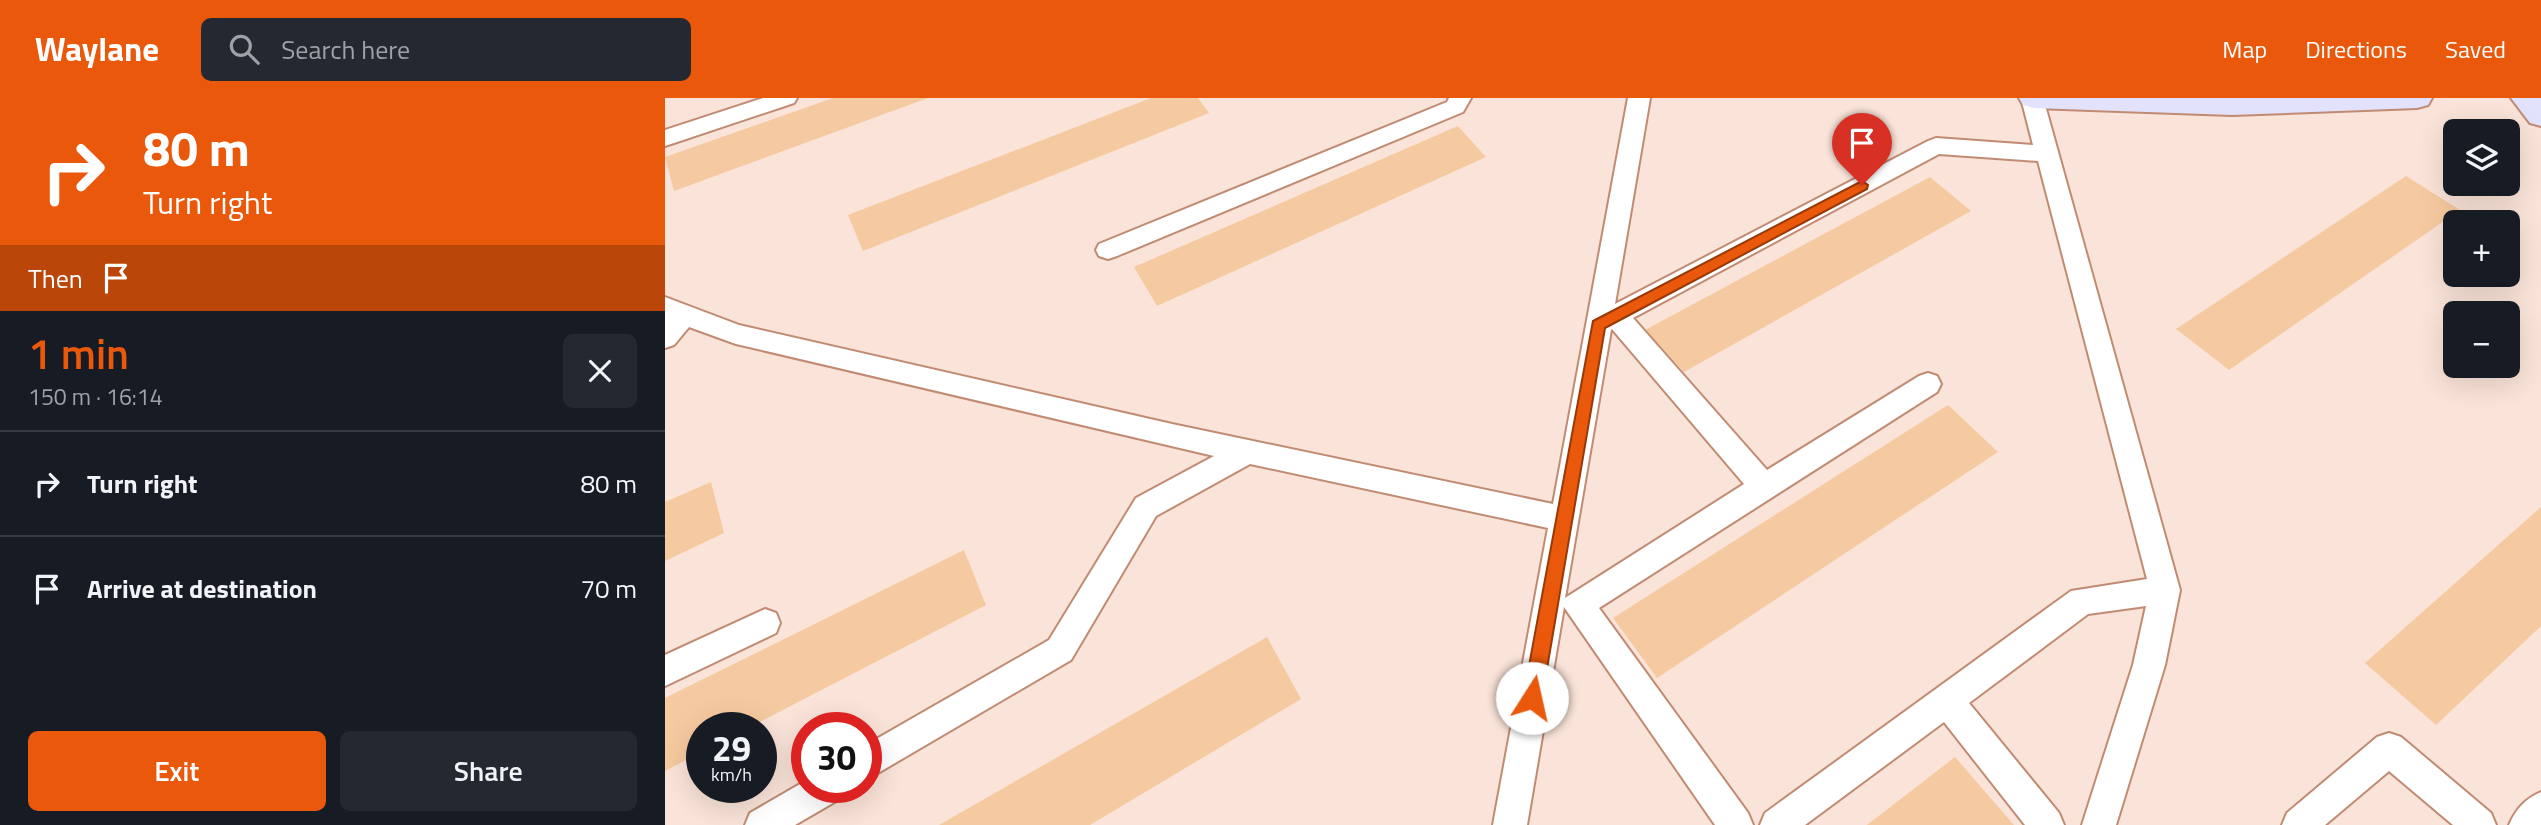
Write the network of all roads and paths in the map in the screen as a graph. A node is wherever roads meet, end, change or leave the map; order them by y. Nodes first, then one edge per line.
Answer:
1 (786, 98) edge
2 (1460, 98) edge
3 (1639, 98) edge
4 (2033, 98) edge
5 (2417, 98) edge
6 (2525, 98) edge
7 (2297, 100) edge
8 (2541, 116) edge
9 (665, 138) edge
10 (2047, 154) junction
11 (1108, 250) dead end
12 (675, 311) edge
13 (1607, 320) junction
14 (665, 338) edge
15 (1928, 384) dead end
16 (1248, 452) junction
17 (1764, 487) junction
18 (1564, 519) junction
19 (2165, 590) junction
20 (765, 623) dead end
21 (665, 671) edge
22 (1947, 700) junction
23 (882, 755) edge
24 (800, 803) edge
25 (2541, 809) edge
26 (762, 825) edge
27 (1510, 825) edge
28 (1736, 825) edge
29 (1777, 825) edge
30 (2047, 825) edge
31 (2099, 825) edge
32 (2299, 825) edge
33 (2479, 825) edge
34 (2526, 825) edge

1 - 9 street
2 - 11 street
3 - 13 street
4 - 7 street
4 - 10 street
5 - 7 street
6 - 8 street
10 - 13 street
10 - 19 street
12 - 14 street
12 - 16 street
13 - 17 street
13 - 18 street
15 - 17 street
16 - 18 street
16 - 23 street
17 - 28 street
18 - 27 street
19 - 22 street
19 - 31 street
20 - 21 street
22 - 29 street
22 - 30 street
24 - 26 street
25 - 34 street
32 - 33 street

